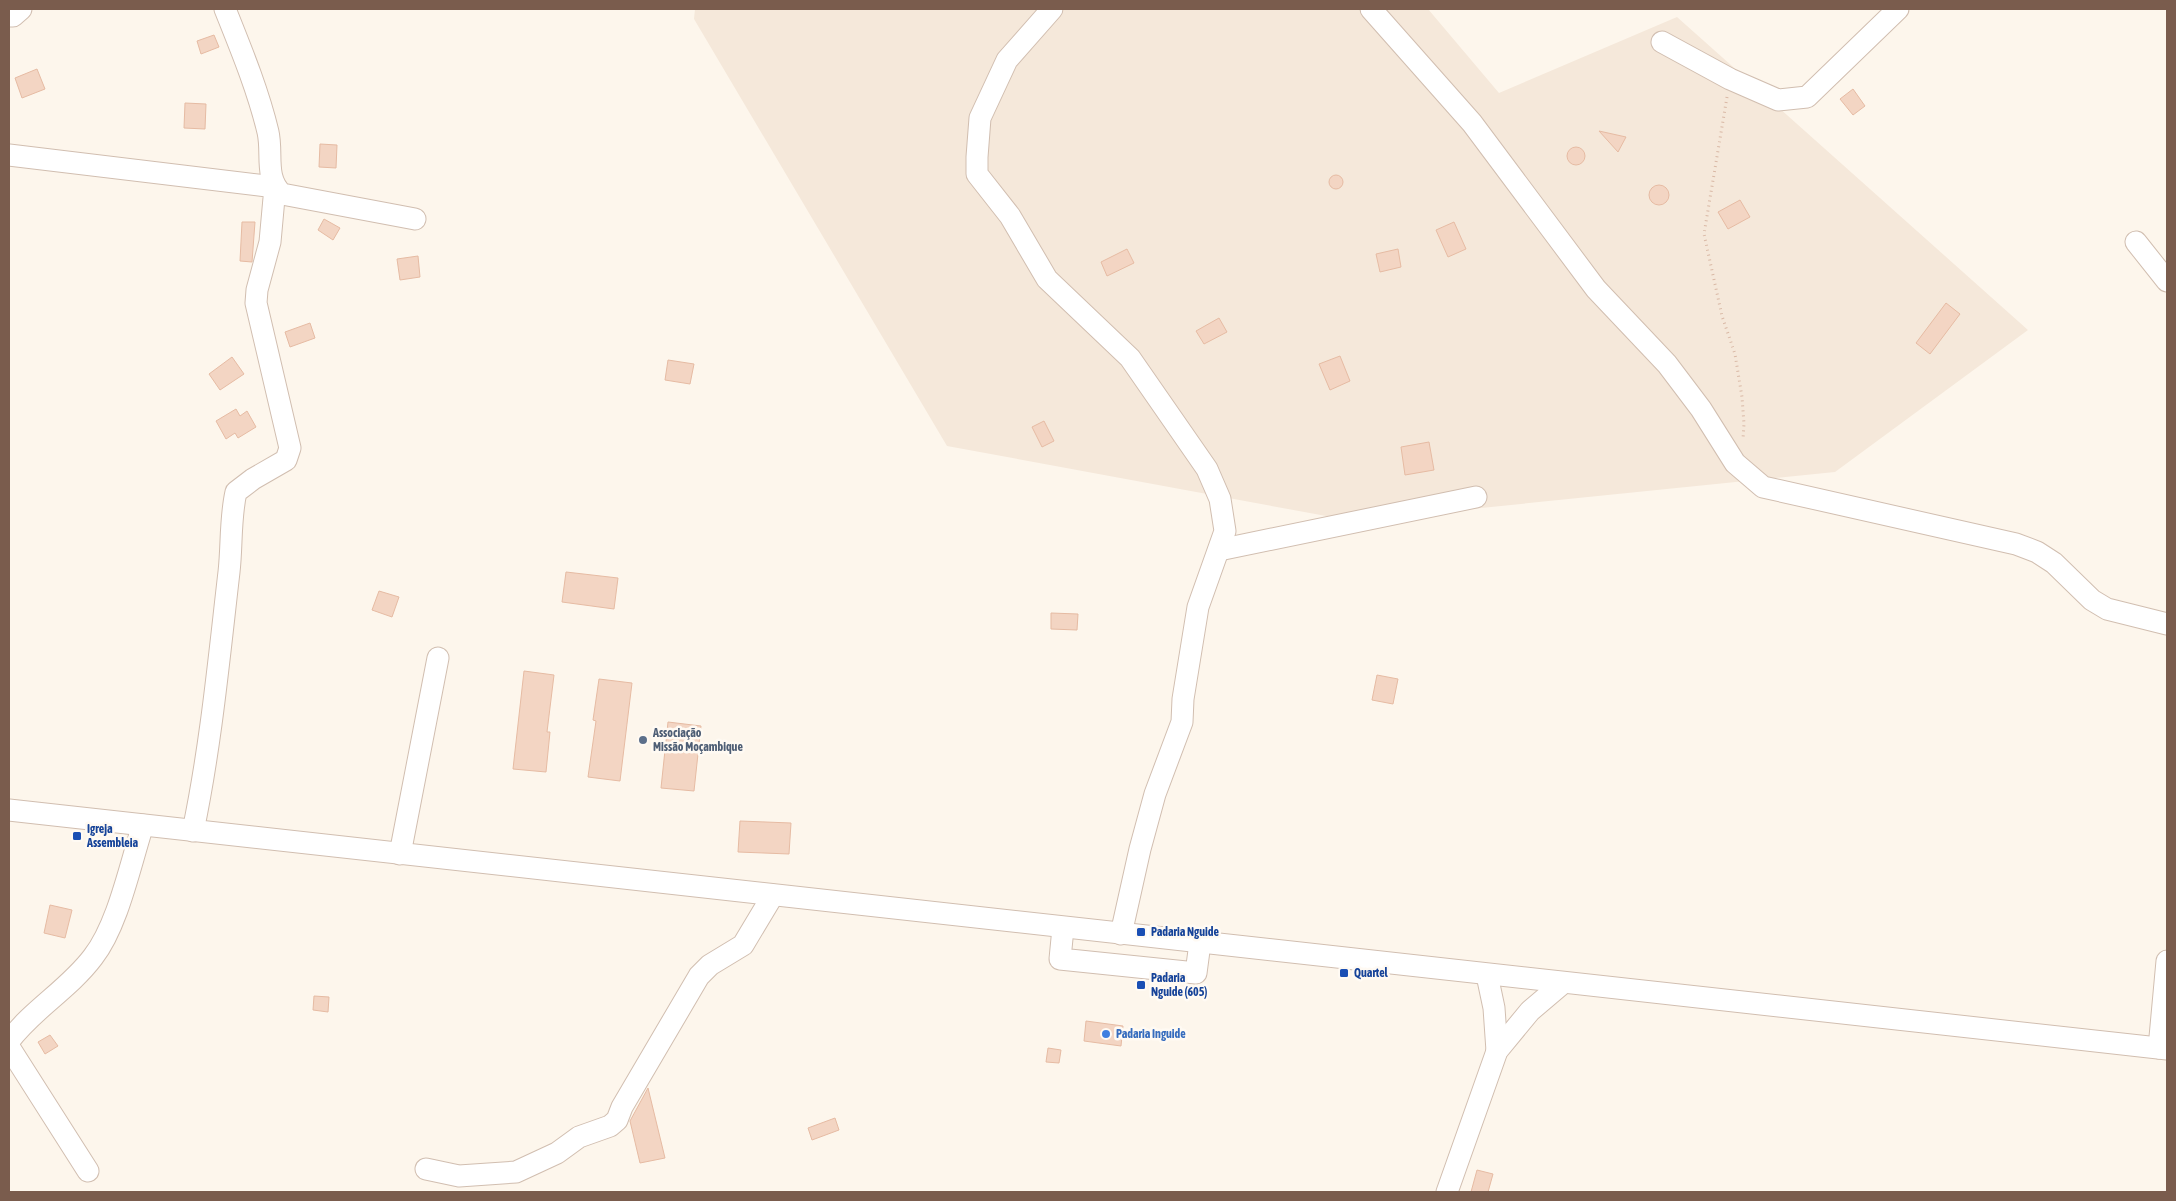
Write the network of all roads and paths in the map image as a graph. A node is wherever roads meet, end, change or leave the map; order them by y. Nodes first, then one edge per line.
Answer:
1 (21, 9) edge
2 (225, 9) edge
3 (1052, 9) edge
4 (1371, 9) edge
5 (1898, 9) edge
6 (9, 16) edge
7 (1662, 42) dead end
8 (1730, 78) junction
9 (9, 155) edge
10 (275, 187) junction
11 (415, 219) dead end
12 (2136, 242) dead end
13 (2167, 281) edge
14 (1735, 463) junction
15 (1476, 497) dead end
16 (1219, 550) junction
17 (2167, 624) edge
18 (438, 658) dead end
19 (9, 810) edge
20 (143, 825) junction
21 (193, 831) junction
22 (400, 854) junction
23 (772, 895) junction
24 (1063, 928) junction
25 (1121, 934) junction
26 (1200, 943) junction
27 (2167, 961) edge
28 (1487, 975) junction
29 (1563, 983) junction
30 (9, 1041) edge
31 (9, 1047) edge
32 (2163, 1049) edge
33 (1497, 1051) junction
34 (426, 1169) dead end
35 (88, 1171) dead end
36 (1447, 1192) edge

1 - 6 street
2 - 10 street
3 - 16 street
4 - 14 street
5 - 8 street
7 - 8 street
8 - 14 path
9 - 10 street
10 - 11 street
10 - 21 street
12 - 13 street
14 - 17 street
15 - 16 street
16 - 25 street
18 - 22 street
19 - 20 street
20 - 21 street
20 - 30 street
21 - 22 street
22 - 23 street
23 - 24 street
23 - 34 street
24 - 25 street
24 - 26 street
25 - 26 street
26 - 28 street
27 - 32 street
28 - 29 street
28 - 33 street
29 - 32 street
29 - 33 street
31 - 35 street
33 - 36 street

